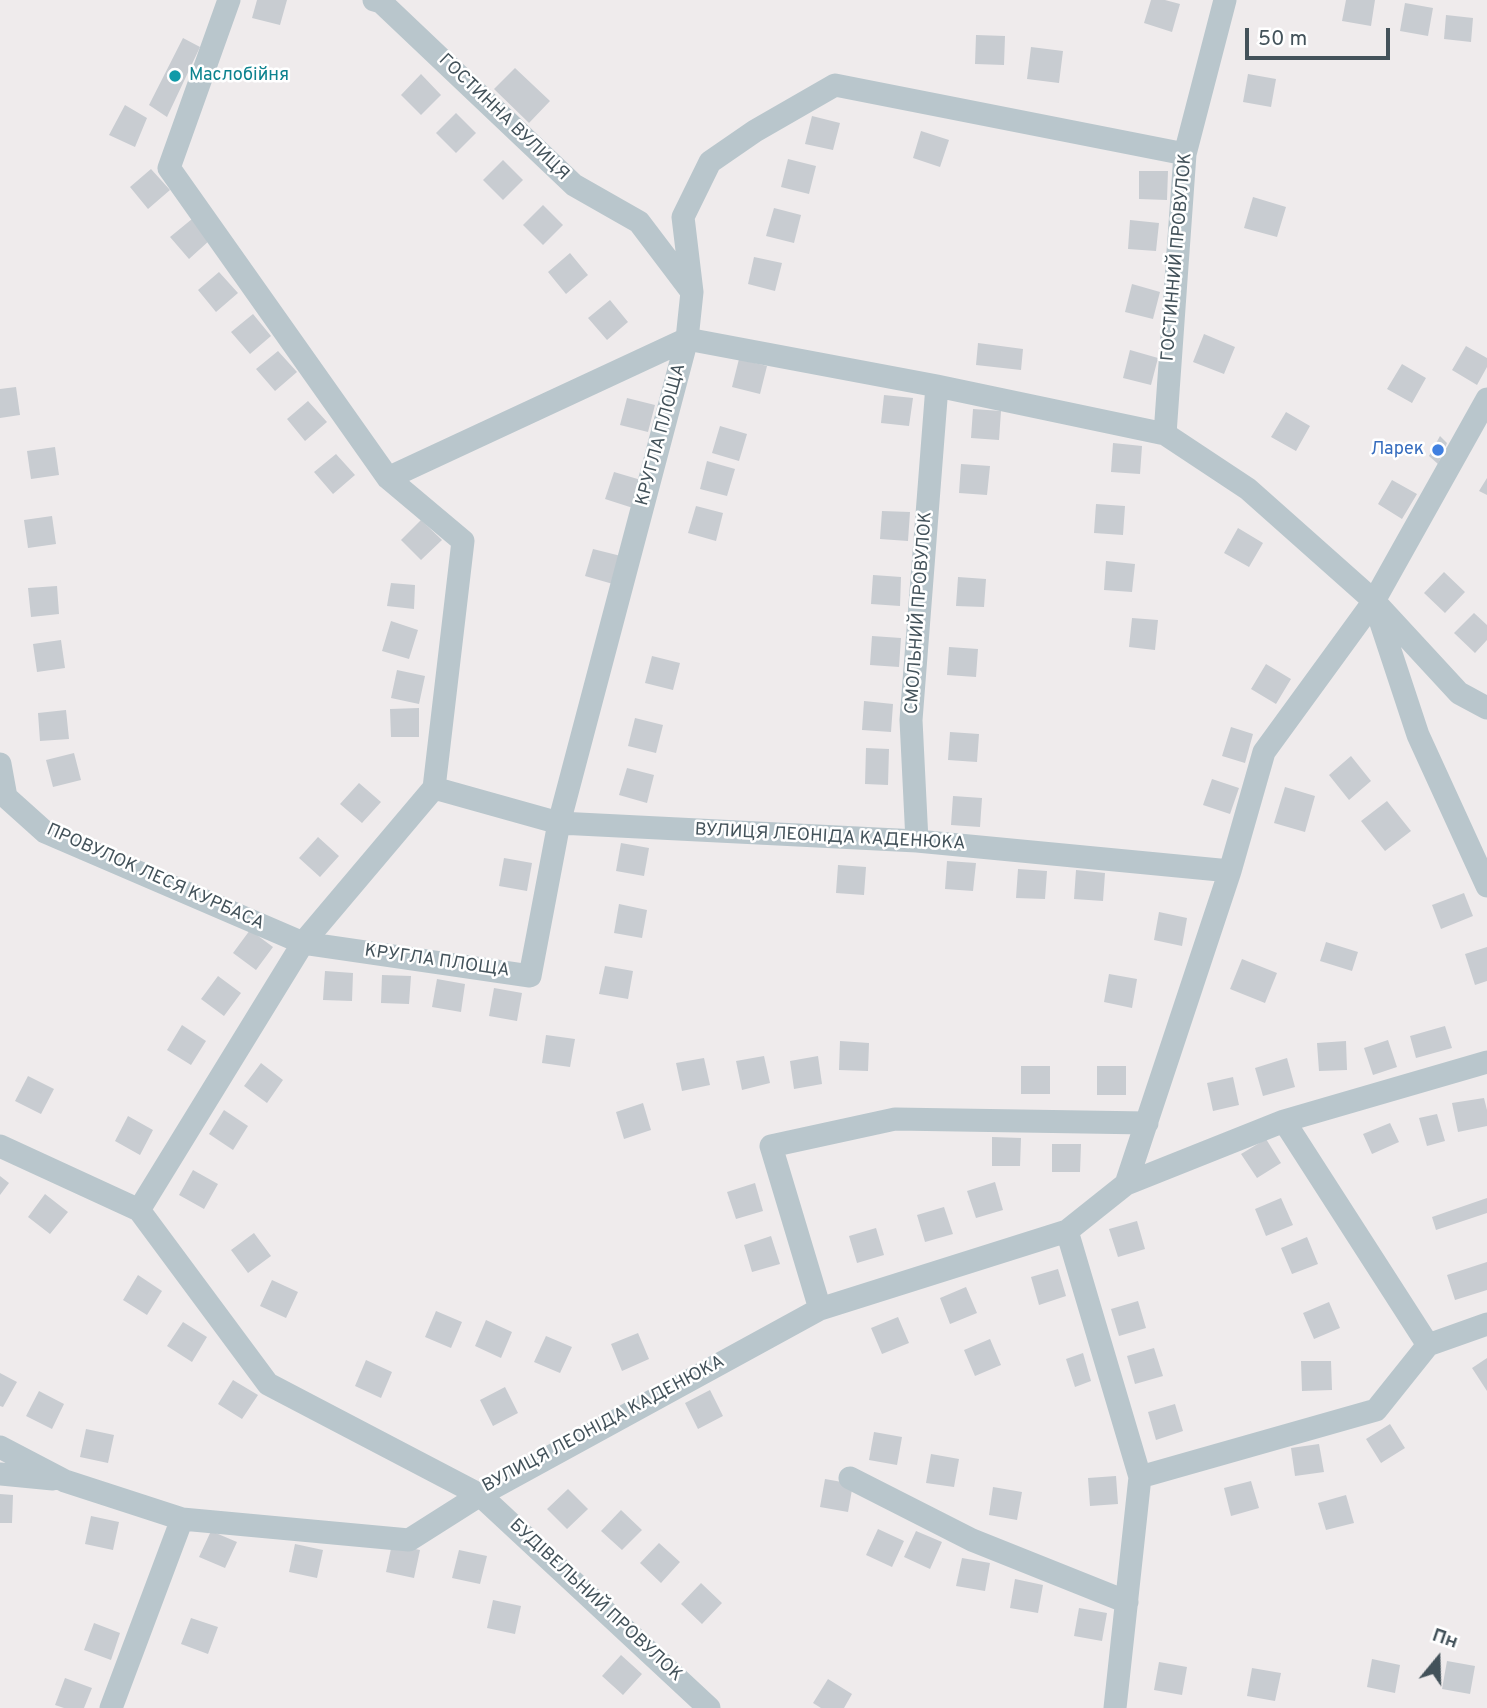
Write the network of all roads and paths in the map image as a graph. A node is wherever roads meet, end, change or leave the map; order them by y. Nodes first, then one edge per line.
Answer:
1 (229, 0) edge
2 (374, 0) edge
3 (1225, 0) edge
4 (1185, 154) junction
5 (692, 292) junction
6 (687, 339) junction
7 (937, 386) junction
8 (1487, 399) edge
9 (1165, 434) junction
10 (388, 478) junction
11 (1374, 601) junction
12 (1487, 708) edge
13 (0, 764) edge
14 (434, 789) junction
15 (559, 823) junction
16 (917, 841) junction
17 (1230, 871) junction
18 (1487, 886) edge
19 (303, 943) junction
20 (1487, 1062) edge
21 (1284, 1121) junction
22 (1147, 1123) junction
23 (0, 1146) edge
24 (1126, 1184) junction
25 (139, 1210) junction
26 (1067, 1231) junction
27 (820, 1309) junction
28 (1487, 1324) edge
29 (1428, 1345) junction
30 (0, 1447) edge
31 (0, 1474) edge
32 (1140, 1477) junction
33 (850, 1478) dead end
34 (65, 1481) junction
35 (480, 1495) junction
36 (181, 1519) junction
37 (1127, 1602) junction
38 (111, 1708) edge
39 (709, 1708) edge
40 (1115, 1708) edge

1 - 10 street
2 - 5 street, ГОСТИННА ВУЛИЦЯ
3 - 4 street, ГОСТИННИЙ ПРОВУЛОК
4 - 5 street, КРУГЛА ПЛОЩА
4 - 9 street, ГОСТИННИЙ ПРОВУЛОК
5 - 6 street, КРУГЛА ПЛОЩА
6 - 7 street
6 - 10 street
6 - 15 street, КРУГЛА ПЛОЩА
7 - 9 street
7 - 16 street, СМОЛЬНИЙ ПРОВУЛОК
8 - 11 street
9 - 11 street
10 - 14 street
11 - 12 street
11 - 17 street
11 - 18 street
13 - 19 street, ПРОВУЛОК ЛЕСЯ КУРБАСА
14 - 15 street, ВУЛИЦЯ ЛЕОНІДА КАДЕНЮКА
14 - 19 street
15 - 16 street, ВУЛИЦЯ ЛЕОНІДА КАДЕНЮКА
15 - 19 street, КРУГЛА ПЛОЩА
16 - 17 street, ВУЛИЦЯ ЛЕОНІДА КАДЕНЮКА
17 - 22 street
19 - 25 street
20 - 21 street, ВУЛИЦЯ ЛЕОНІДА КАДЕНЮКА
21 - 24 street, ВУЛИЦЯ ЛЕОНІДА КАДЕНЮКА
21 - 29 street
22 - 24 street
22 - 27 street
23 - 25 street, ВУЛИЦЯ ЛЕОНІДА КАДЕНЮКА
24 - 26 street, ВУЛИЦЯ ЛЕОНІДА КАДЕНЮКА
25 - 35 street, ВУЛИЦЯ ЛЕОНІДА КАДЕНЮКА
26 - 27 street, ВУЛИЦЯ ЛЕОНІДА КАДЕНЮКА
26 - 32 street
27 - 35 street, ВУЛИЦЯ ЛЕОНІДА КАДЕНЮКА
28 - 29 street
29 - 32 street
30 - 34 street
31 - 34 street
32 - 37 street
33 - 37 street
34 - 36 street
35 - 36 street
35 - 39 street, БУДІВЕЛЬНИЙ ПРОВУЛОК
36 - 38 street
37 - 40 street

